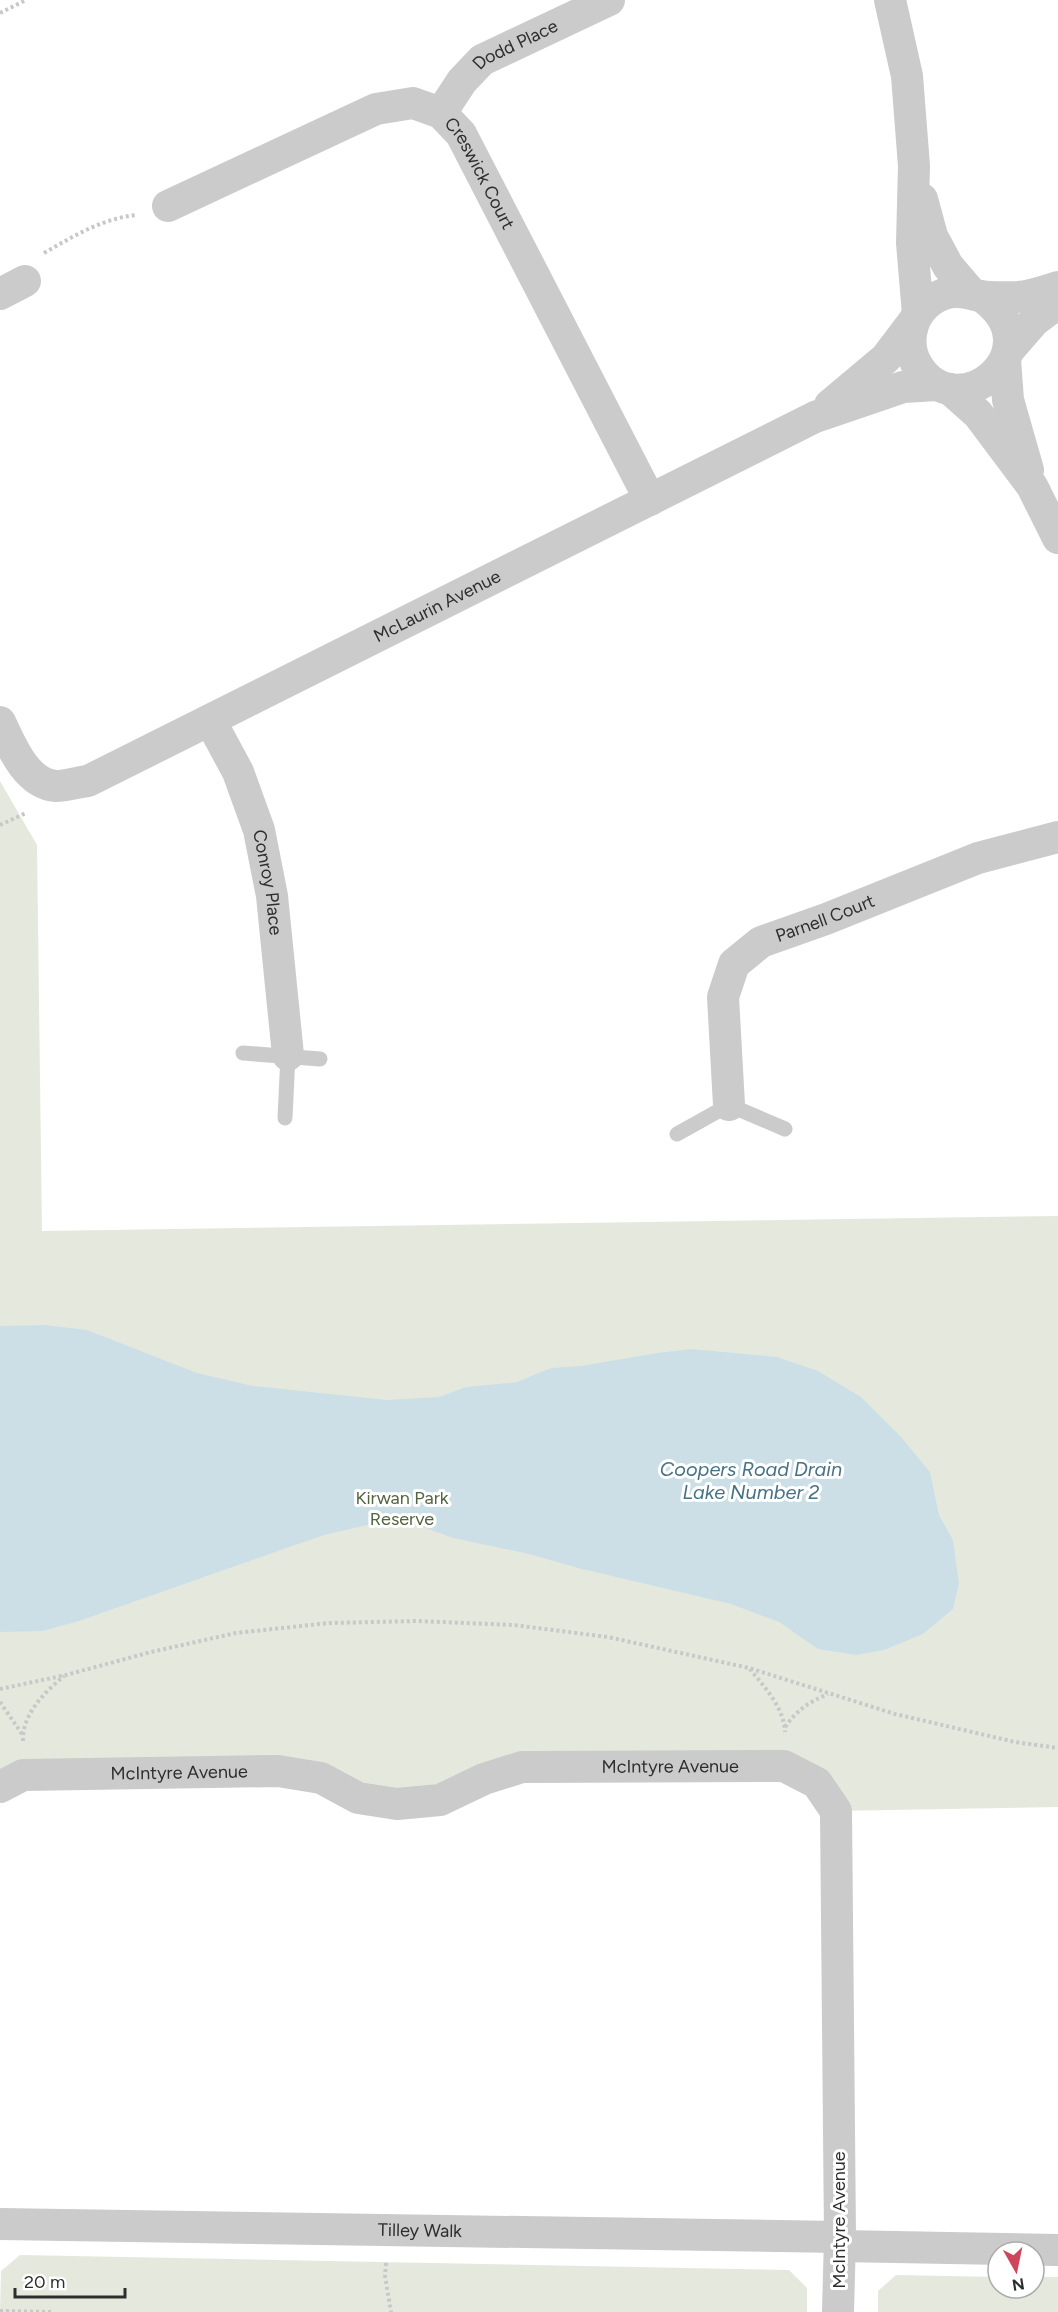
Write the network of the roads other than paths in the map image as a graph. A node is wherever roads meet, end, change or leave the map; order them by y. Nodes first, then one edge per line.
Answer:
1 (609, 0) edge
2 (890, 0) edge
3 (441, 113) junction
4 (914, 166) junction
5 (168, 206) road end
6 (1058, 287) edge
7 (976, 295) junction
8 (1058, 303) edge
9 (916, 318) junction
10 (1007, 356) junction
11 (944, 387) junction
12 (815, 417) junction
13 (1032, 486) junction
14 (650, 500) junction
15 (1058, 538) edge
16 (210, 720) junction
17 (0, 722) edge
18 (1058, 837) edge
19 (243, 1053) dead end
20 (288, 1055) junction
21 (320, 1059) dead end
22 (729, 1105) junction
23 (285, 1118) dead end
24 (785, 1129) dead end
25 (677, 1134) dead end
26 (0, 1787) edge
27 (0, 2224) edge
28 (840, 2242) junction
29 (1058, 2250) edge
30 (838, 2312) edge

1 - 3 street, Dodd Place
2 - 4 street
3 - 5 street, Creswick Court
3 - 14 street, Creswick Court
4 - 7 street
4 - 9 street
6 - 7 street
7 - 9 street
7 - 10 street
8 - 10 street
9 - 11 street
9 - 12 street, McLaurin Avenue
10 - 11 street
10 - 13 street
11 - 12 street, McLaurin Avenue
11 - 13 street
12 - 14 street, McLaurin Avenue
13 - 15 street
14 - 16 street, McLaurin Avenue
16 - 17 street, McLaurin Avenue
16 - 20 street, Conroy Place
18 - 22 street, Parnell Court
19 - 20 lane
20 - 21 lane
20 - 23 lane
22 - 24 lane
22 - 25 lane
26 - 28 street, McIntyre Avenue
27 - 28 street, Tilley Walk
28 - 29 street, Tilley Walk
28 - 30 street, McIntyre Avenue

